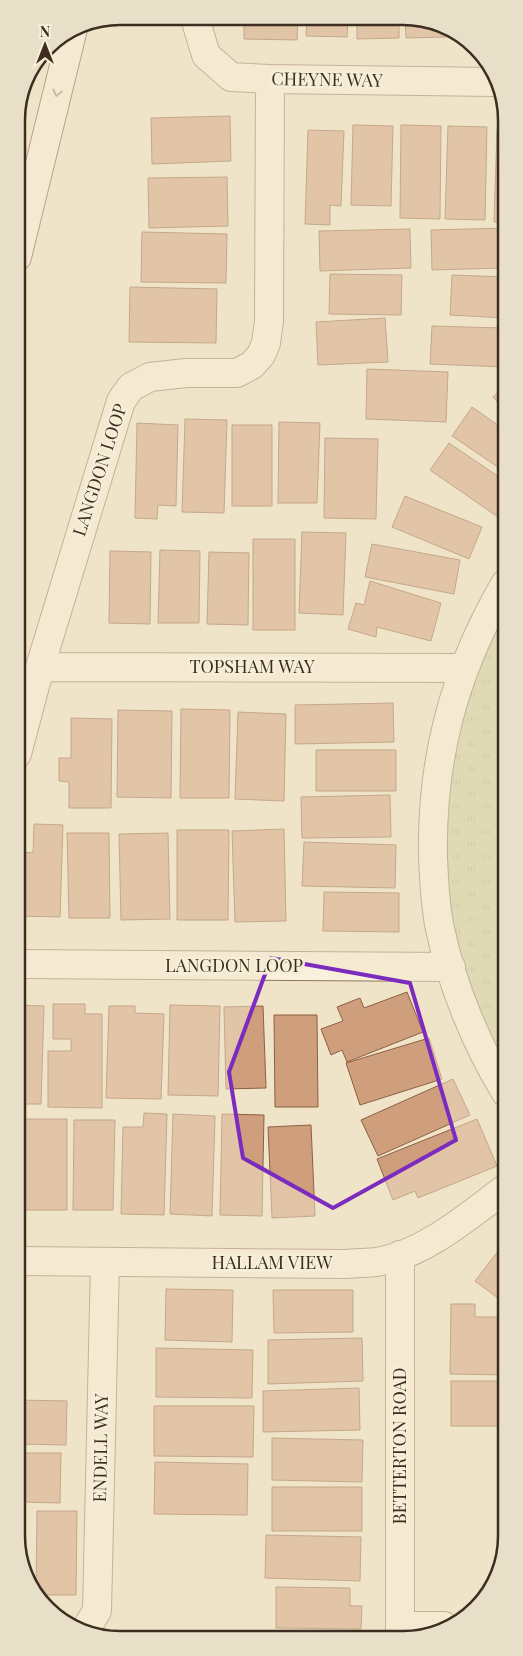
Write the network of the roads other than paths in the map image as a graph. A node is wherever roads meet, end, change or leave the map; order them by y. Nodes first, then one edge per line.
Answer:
1 (197, 25) edge
2 (71, 39) edge
3 (270, 79) junction
4 (490, 82) edge
5 (25, 224) edge
6 (498, 597) edge
7 (40, 667) junction
8 (464, 668) junction
9 (25, 724) edge
10 (25, 964) edge
11 (451, 967) junction
12 (498, 1079) edge
13 (498, 1194) edge
14 (400, 1255) junction
15 (25, 1261) edge
16 (105, 1262) junction
17 (88, 1626) edge
18 (422, 1629) edge
19 (400, 1631) edge
20 (407, 1631) edge

1 - 3 street, CHEYNE WAY
2 -> 5 street
3 - 4 street, CHEYNE WAY
3 - 7 street, LANGDON LOOP
6 - 8 street
7 - 8 street, TOPSHAM WAY
7 - 9 street, LANGDON LOOP
8 - 11 street
10 - 11 street, LANGDON LOOP
11 - 12 street
13 - 14 street, HALLAM VIEW
14 - 16 street, HALLAM VIEW
14 - 19 street, BETTERTON ROAD
15 - 16 street, HALLAM VIEW
16 - 17 street, ENDELL WAY
18 - 20 street

